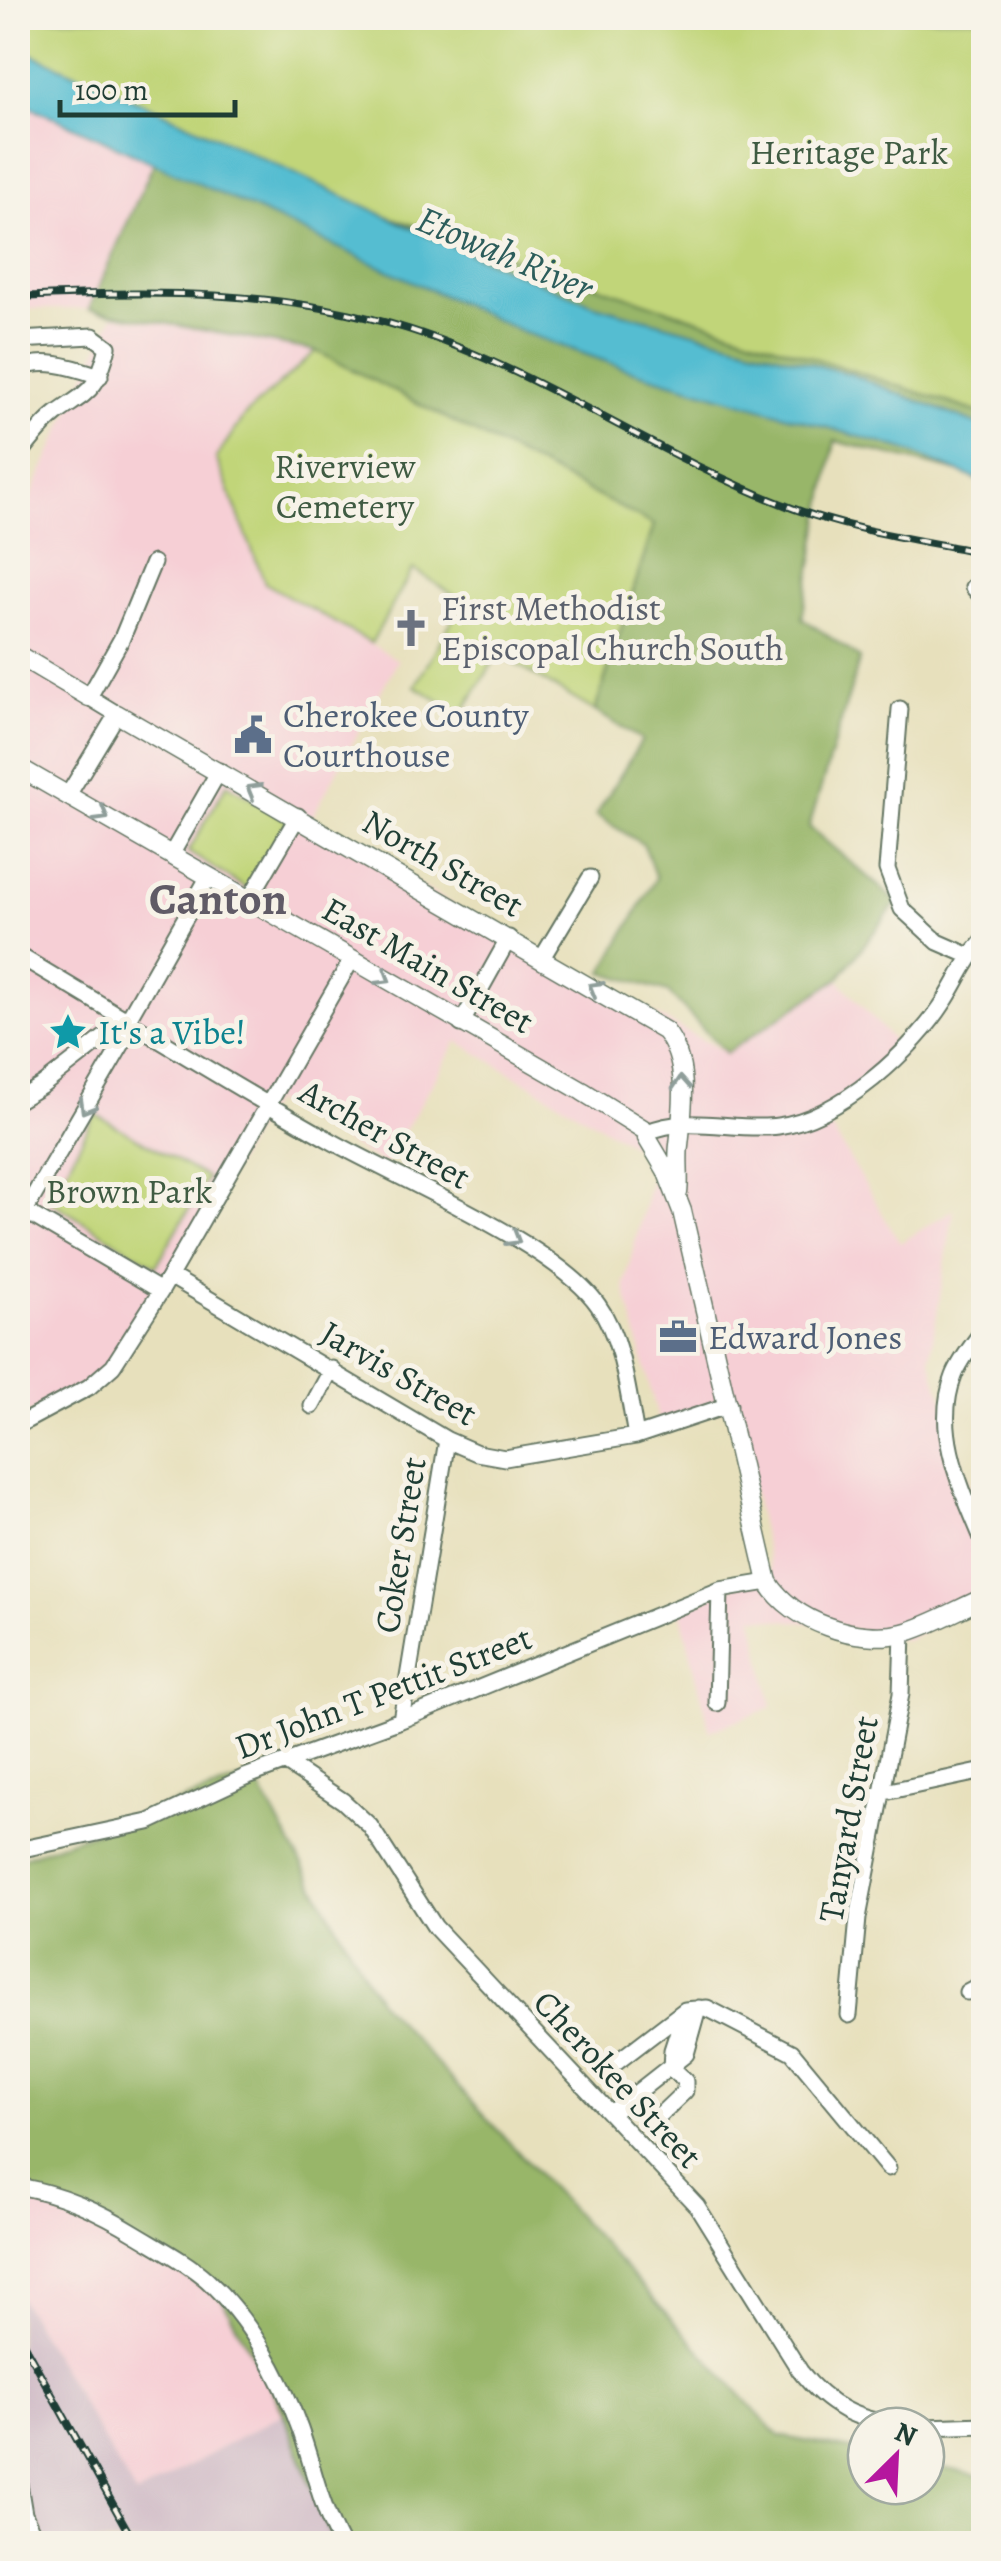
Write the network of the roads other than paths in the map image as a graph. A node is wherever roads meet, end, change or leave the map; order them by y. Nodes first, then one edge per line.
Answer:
1 (18, 340) edge
2 (18, 370) edge
3 (100, 376) junction
4 (18, 456) edge
5 (154, 562) dead end
6 (18, 655) edge
7 (89, 697) junction
8 (900, 709) dead end
9 (117, 714) junction
10 (18, 767) edge
11 (220, 771) junction
12 (68, 795) junction
13 (298, 816) junction
14 (171, 855) junction
15 (209, 876) junction
16 (590, 878) dead end
17 (249, 900) junction
18 (509, 938) junction
19 (984, 940) edge
20 (18, 955) edge
21 (970, 956) junction
22 (542, 958) junction
23 (352, 959) junction
24 (128, 1019) junction
25 (461, 1024) junction
26 (18, 1100) edge
27 (267, 1104) junction
28 (683, 1125) junction
29 (648, 1132) junction
30 (678, 1195) junction
31 (21, 1209) edge
32 (170, 1276) junction
33 (161, 1291) junction
34 (984, 1329) edge
35 (332, 1369) junction
36 (729, 1405) junction
37 (312, 1406) dead end
38 (18, 1425) edge
39 (636, 1436) junction
40 (447, 1440) junction
41 (984, 1543) edge
42 (768, 1582) junction
43 (720, 1590) junction
44 (984, 1598) edge
45 (903, 1633) junction
46 (717, 1703) dead end
47 (402, 1720) junction
48 (286, 1762) junction
49 (984, 1771) edge
50 (880, 1792) junction
51 (18, 1850) edge
52 (984, 1983) edge
53 (967, 1992) dead end
54 (692, 2009) junction
55 (849, 2014) dead end
56 (612, 2065) dead end
57 (671, 2068) junction
58 (611, 2113) junction
59 (660, 2114) dead end
60 (888, 2168) dead end
61 (18, 2186) edge
62 (846, 2411) edge
63 (984, 2426) edge
64 (946, 2427) edge
65 (18, 2478) edge
66 (37, 2544) edge
67 (341, 2544) edge

1 - 3 street
2 - 3 street
3 - 4 street
5 - 7 street
6 - 7 main road, North Street
7 - 9 street, North Street
8 - 21 street
9 - 11 main road, North Street
9 - 12 street
10 - 12 main road, East Main Street
13 -> 11 main road, North Street
11 - 14 street
12 -> 14 main road, East Main Street
13 - 17 street
13 - 18 main road, North Street
14 - 15 main road, East Main Street
15 - 17 main road, East Main Street
15 - 24 street
16 - 22 street
17 - 23 main road, East Main Street
18 - 22 main road, North Street
18 - 25 street
19 - 21 street
20 - 24 street, Archer Street
21 - 28 street
28 -> 22 main road, North Street
23 -> 25 main road, East Main Street
23 - 27 street
24 - 26 street
24 - 27 street, Archer Street
24 -> 31 street
25 - 29 main road, East Main Street
27 - 32 street
27 -> 39 street, Archer Street
28 - 29 street
28 - 30 main road
29 - 30 main road
30 - 36 main road
31 - 33 street
32 - 33 street
32 - 35 street, Jarvis Street
33 - 38 street
34 - 41 street
35 - 37 street
35 - 40 street, Jarvis Street
36 - 39 street, Jarvis Street
36 - 42 main road
39 - 40 street, Jarvis Street
40 - 47 street, Coker Street
42 - 43 street, Dr John T Pettit Street
42 - 45 main road
43 - 46 street
43 - 47 street, Dr John T Pettit Street
44 - 45 main road
45 - 50 street, Tanyard Street
47 - 48 street, Dr John T Pettit Street
48 - 51 street, Dr John T Pettit Street
48 - 58 street, Cherokee Street
49 - 50 street
50 - 55 street, Tanyard Street
52 - 53 street
54 - 56 street
54 - 57 street
54 - 60 street
57 - 58 street
57 - 59 street
58 - 62 street, Cherokee Street
61 - 67 street
63 - 64 street
65 - 66 street

